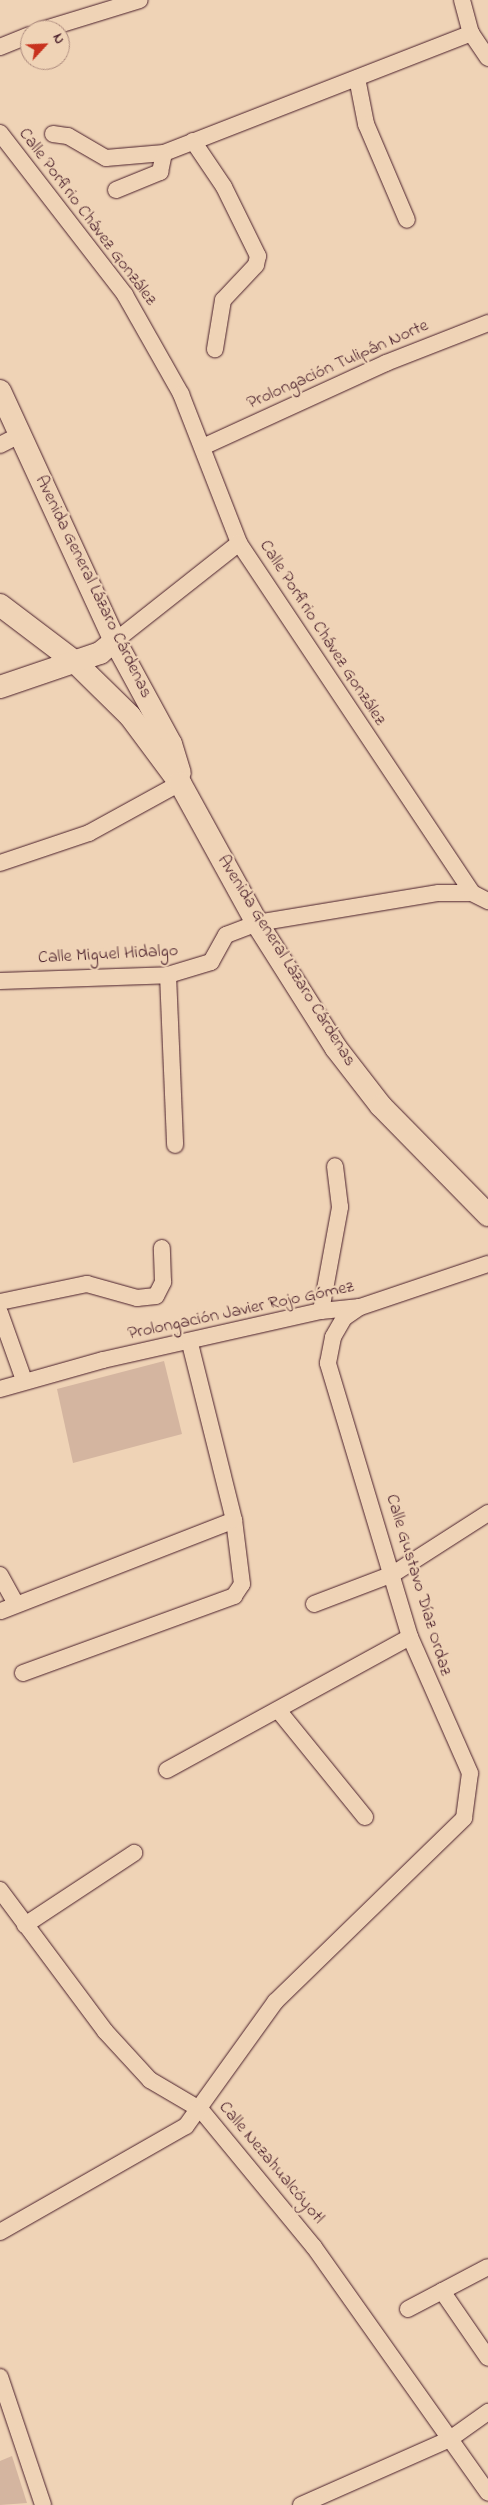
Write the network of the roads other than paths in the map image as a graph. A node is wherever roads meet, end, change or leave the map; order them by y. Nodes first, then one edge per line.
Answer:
1 (140, 0) edge
2 (462, 0) edge
3 (70, 21) edge
4 (471, 33) junction
5 (20, 39) edge
6 (0, 47) edge
7 (488, 58) edge
8 (356, 78) junction
9 (0, 133) edge
10 (54, 134) dead end
11 (193, 141) junction
12 (164, 153) junction
13 (116, 190) dead end
14 (406, 220) dead end
15 (488, 323) edge
16 (215, 350) dead end
17 (2, 403) edge
18 (20, 435) junction
19 (0, 444) edge
20 (205, 446) junction
21 (239, 543) junction
22 (0, 605) edge
23 (115, 641) junction
24 (75, 662) junction
25 (0, 687) edge
26 (180, 783) junction
27 (0, 863) edge
28 (472, 893) junction
29 (488, 901) edge
30 (257, 923) junction
31 (168, 975) junction
32 (0, 980) edge
33 (175, 1146) dead end
34 (335, 1166) dead end
35 (488, 1215) edge
36 (162, 1248) dead end
37 (488, 1264) edge
38 (0, 1302) edge
39 (360, 1307) junction
40 (321, 1311) junction
41 (0, 1313) edge
42 (190, 1344) junction
43 (24, 1380) junction
44 (0, 1389) edge
45 (488, 1513) edge
46 (234, 1520) junction
47 (393, 1574) junction
48 (0, 1575) edge
49 (16, 1604) junction
50 (314, 1604) dead end
51 (1, 1611) edge
52 (410, 1637) junction
53 (23, 1673) dead end
54 (278, 1710) junction
55 (167, 1770) dead end
56 (365, 1817) dead end
57 (134, 1853) dead end
58 (0, 1890) edge
59 (25, 1926) junction
60 (201, 2110) junction
61 (0, 2232) edge
62 (488, 2267) edge
63 (442, 2291) junction
64 (408, 2309) dead end
65 (488, 2358) edge
66 (0, 2377) edge
67 (488, 2412) edge
68 (450, 2439) junction
69 (488, 2494) edge
70 (307, 2504) edge
71 (43, 2505) edge

1 - 3 street
2 - 4 street
4 - 7 street
4 - 8 street
5 - 6 street
8 - 11 street
8 - 14 street
9 - 20 street, Calle Porfirio Chávez González
10 - 12 street
11 - 12 street
11 - 16 street
12 - 13 street
15 - 20 street, Prolongación Tulipán Norte
17 - 18 street, Avenida General Lázaro Cárdenas
18 - 19 street
18 - 23 street, Avenida General Lázaro Cárdenas
20 - 21 street, Calle Porfirio Chávez González
21 - 23 street
21 - 28 street, Calle Porfirio Chávez González
22 - 24 street, Avenida General Lázaro Cárdenas
23 - 24 street
23 - 26 street, Avenida General Lázaro Cárdenas
24 - 25 street
24 - 26 street, Avenida General Lázaro Cárdenas
26 - 27 street
26 - 30 street, Avenida General Lázaro Cárdenas
28 - 29 street
28 - 30 street, Calle Miguel Hidalgo
30 - 31 street, Calle Miguel Hidalgo
30 - 35 street, Avenida General Lázaro Cárdenas
31 - 32 street, Calle Miguel Hidalgo
31 - 33 street
34 - 40 street
36 - 38 street
37 - 39 street, Prolongación Javier Rojo Gómez
39 - 40 street, Prolongación Javier Rojo Gómez
39 - 47 street, Calle Gustavo Díaz Ordaz
40 - 42 street, Prolongación Javier Rojo Gómez
41 - 43 street
42 - 43 street, Prolongación Javier Rojo Gómez
42 - 46 street
43 - 44 street, Prolongación Javier Rojo Gómez
45 - 47 street
46 - 49 street
46 - 53 street
47 - 50 street
47 - 52 street, Calle Gustavo Díaz Ordaz
48 - 49 street
49 - 51 street
52 - 54 street
52 - 60 street, Calle Gustavo Díaz Ordaz
54 - 55 street
54 - 56 street
57 - 59 street
58 - 59 street, Calle Nezahualcóyotl
59 - 60 street, Calle Nezahualcóyotl
60 - 61 street, Calle Gustavo Díaz Ordaz
60 - 68 street, Calle Nezahualcóyotl
62 - 63 street
63 - 64 street
63 - 65 street
66 - 71 street
67 - 68 street
68 - 69 street, Calle Nezahualcóyotl
68 - 70 street

